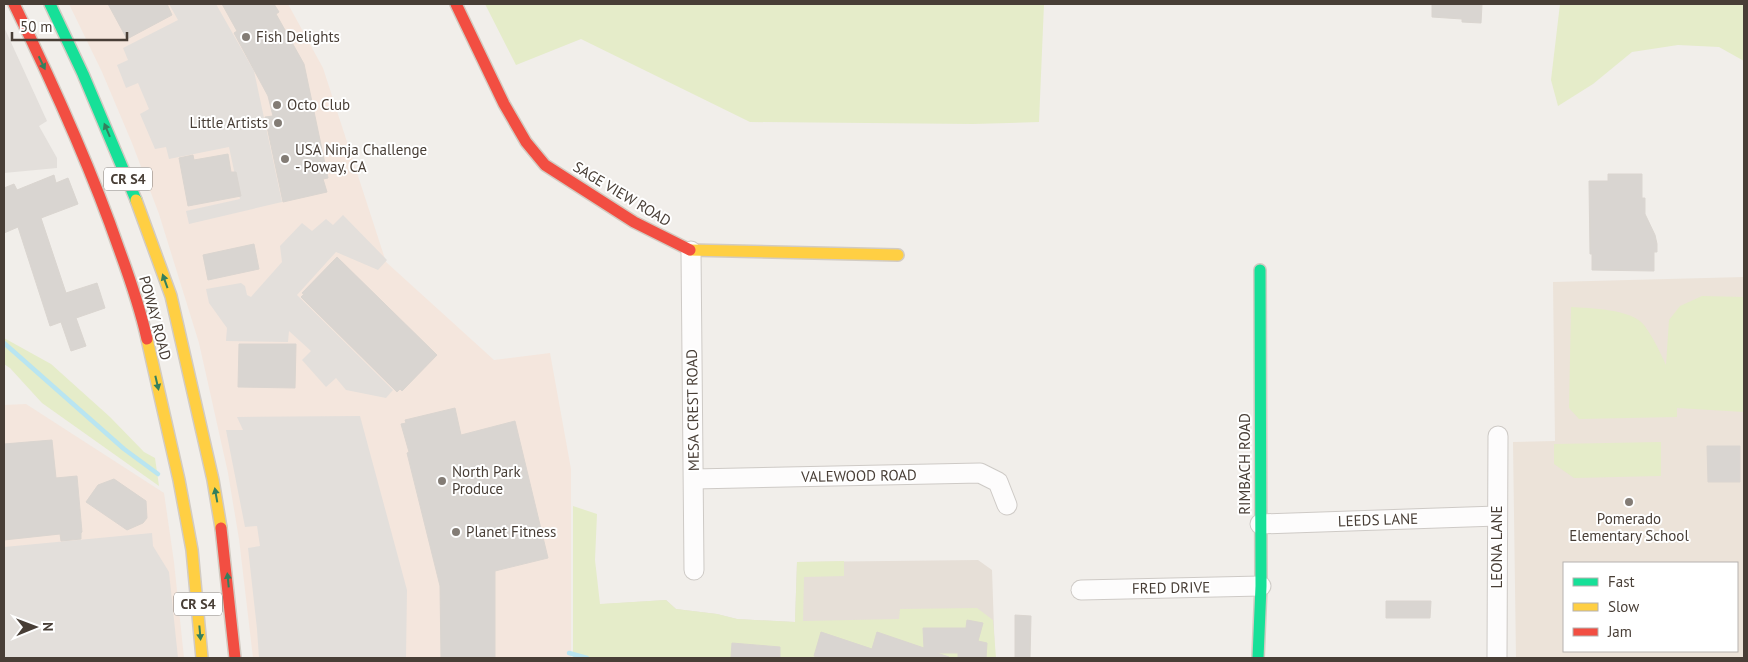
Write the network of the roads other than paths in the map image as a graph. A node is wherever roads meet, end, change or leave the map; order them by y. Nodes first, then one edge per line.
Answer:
1 (14, 4) edge
2 (50, 4) edge
3 (456, 4) edge
4 (691, 251) junction
5 (898, 255) dead end
6 (1260, 270) dead end
7 (1498, 436) dead end
8 (694, 479) junction
9 (1007, 505) dead end
10 (1497, 516) junction
11 (1260, 524) junction
12 (694, 570) dead end
13 (1261, 586) junction
14 (1081, 590) dead end
15 (202, 658) edge
16 (235, 658) edge
17 (1258, 658) edge
18 (1497, 658) edge

1 -> 15 main road, POWAY ROAD / CR S4
16 -> 2 main road, POWAY ROAD / CR S4
3 - 4 main road, SAGE VIEW ROAD
4 - 5 main road, SAGE VIEW ROAD
4 - 8 street, MESA CREST ROAD
6 - 11 main road, RIMBACH ROAD
7 - 10 street, LEONA LANE
8 - 9 street, VALEWOOD ROAD
8 - 12 street, MESA CREST ROAD
10 - 11 street, LEEDS LANE
10 - 18 street, LEONA LANE
11 - 13 main road, RIMBACH ROAD
13 - 14 street, FRED DRIVE
13 - 17 main road, RIMBACH ROAD

